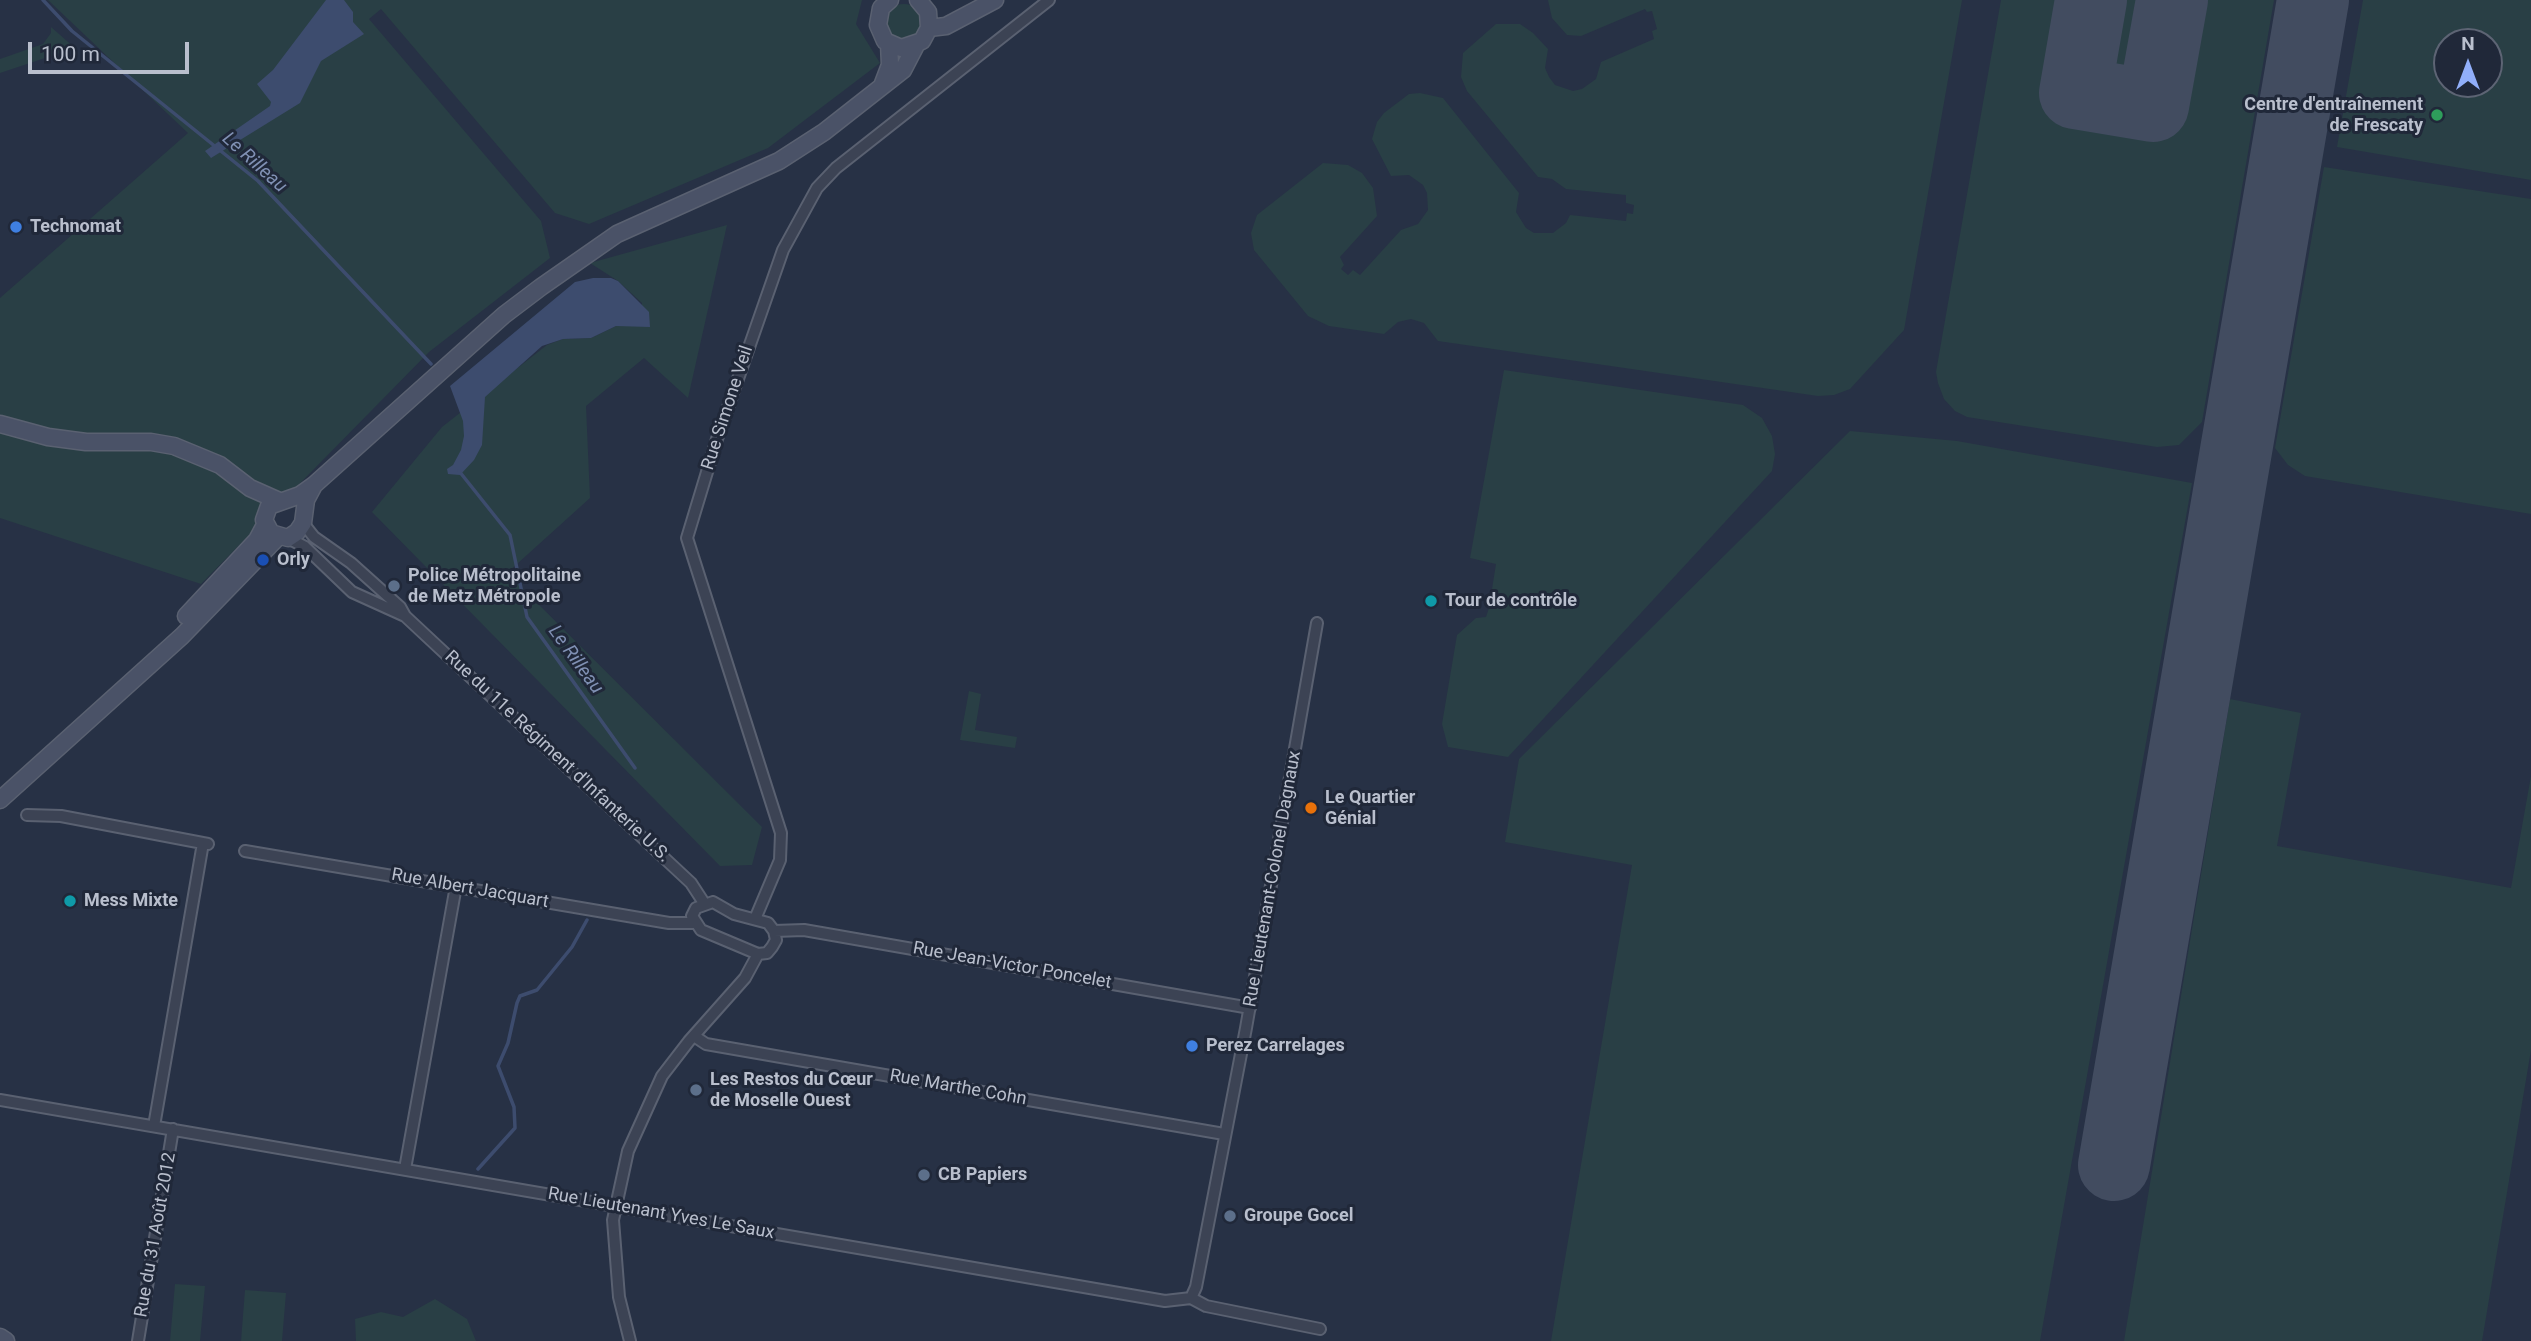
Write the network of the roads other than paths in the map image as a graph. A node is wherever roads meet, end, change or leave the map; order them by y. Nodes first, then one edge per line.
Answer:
1 (995, 0) edge
2 (1049, 0) edge
3 (888, 1) edge
4 (922, 5) edge
5 (967, 17) junction
6 (929, 28) junction
7 (889, 43) junction
8 (916, 45) junction
9 (881, 88) junction
10 (0, 424) edge
11 (314, 485) junction
12 (250, 488) junction
13 (282, 500) junction
14 (302, 517) junction
15 (265, 520) junction
16 (283, 538) junction
17 (366, 577) junction
18 (352, 592) junction
19 (405, 616) junction
20 (1317, 623) dead end
21 (147, 664) junction
22 (0, 800) edge
23 (27, 815) dead end
24 (245, 850) dead end
25 (456, 886) junction
26 (704, 903) junction
27 (755, 919) junction
28 (695, 923) junction
29 (774, 931) junction
30 (758, 954) junction
31 (1250, 1007) junction
32 (694, 1036) junction
33 (0, 1100) edge
34 (154, 1126) junction
35 (173, 1129) junction
36 (1224, 1134) junction
37 (405, 1169) junction
38 (614, 1206) junction
39 (1191, 1298) junction
40 (1320, 1329) dead end
41 (0, 1337) edge
42 (6, 1341) edge
43 (138, 1341) edge
44 (630, 1341) edge

1 - 5 main road
2 - 27 street, Rue Simone Veil
3 - 7 main road
4 - 5 main road
4 - 6 main road
5 - 6 main road
6 - 8 main road
7 - 8 main road
7 - 9 main road
8 - 9 main road
9 - 11 main road
10 - 12 main road
11 - 13 main road
11 - 14 main road
12 - 13 main road
12 - 15 main road
13 - 14 main road
13 - 15 main road
14 - 16 main road
14 - 17 street, Rue du 11e Régiment d'Infanterie U.S.
15 - 16 main road
15 - 21 main road
16 - 18 street, Rue du 11e Régiment d'Infanterie U.S.
16 - 21 main road
17 - 18 street
17 - 19 street, Rue du 11e Régiment d'Infanterie U.S.
18 - 19 street, Rue du 11e Régiment d'Infanterie U.S.
19 - 26 street, Rue du 11e Régiment d'Infanterie U.S.
20 - 31 street, Rue Lieutenant-Colonel Dagnaux
21 - 22 main road
23 - 34 street
24 - 25 street, Rue Albert Jacquart
25 - 28 street, Rue Albert Jacquart
25 - 37 street
26 - 27 street
26 - 28 street
27 - 29 street
28 - 30 street
29 - 30 street
29 - 31 street, Rue Jean-Victor Poncelet
30 - 32 street
31 - 36 street, Rue Lieutenant-Colonel Dagnaux
32 - 36 street, Rue Marthe Cohn
32 - 38 street
33 - 34 street, Rue Lieutenant Yves Le Saux
34 - 35 street, Rue Lieutenant Yves Le Saux
35 - 37 street, Rue Lieutenant Yves Le Saux
35 - 43 street, Rue du 31 Août 2012
36 - 39 street, Rue Lieutenant-Colonel Dagnaux
37 - 38 street, Rue Lieutenant Yves Le Saux
38 - 39 street, Rue Lieutenant Yves Le Saux
38 - 44 street
39 - 40 street, Rue Lieutenant Yves Le Saux
41 - 42 main road

